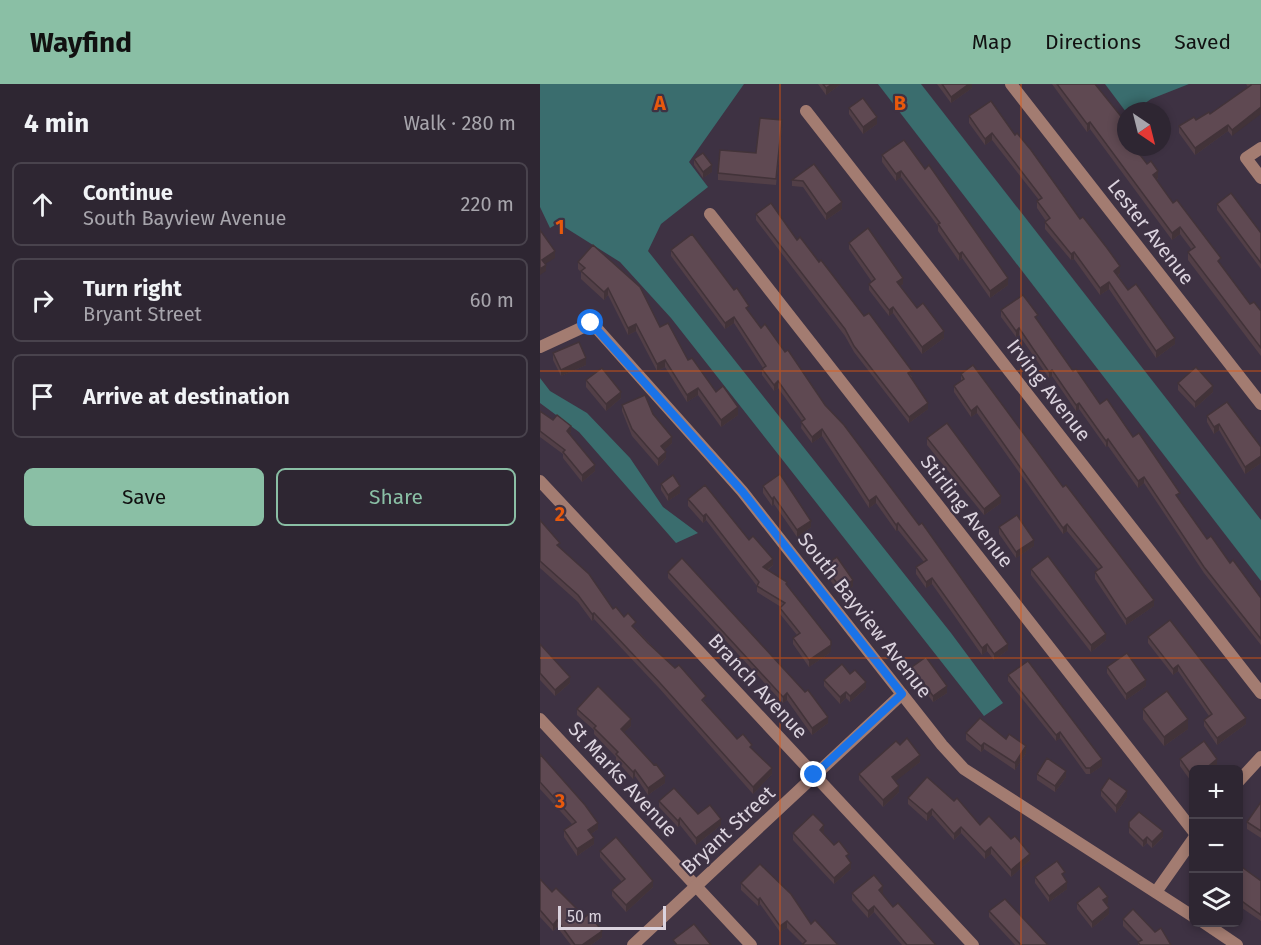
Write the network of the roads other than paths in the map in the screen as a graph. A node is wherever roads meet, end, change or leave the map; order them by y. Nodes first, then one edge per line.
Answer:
1 (1011, 84) edge
2 (806, 111) dead end
3 (1261, 148) edge
4 (1258, 174) edge
5 (710, 214) dead end
6 (540, 348) edge
7 (1261, 404) edge
8 (540, 481) edge
9 (1261, 693) edge
10 (902, 694) junction
11 (540, 719) edge
12 (1259, 764) edge
13 (814, 775) junction
14 (1243, 778) edge
15 (1189, 826) edge
16 (1189, 845) edge
17 (696, 886) junction
18 (1156, 892) junction
19 (1189, 914) edge
20 (1210, 927) edge
21 (633, 945) edge
22 (751, 945) edge
23 (973, 945) edge
24 (1237, 945) edge

1 - 7 street, Lester Avenue
2 - 9 street, Irving Avenue
3 - 4 street
5 - 15 street, Stirling Avenue
6 - 10 street, South Bayview Avenue
8 - 13 street, Branch Avenue
10 - 13 street, Bryant Street
10 - 18 street, South Bayview Avenue
11 - 17 street, St Marks Avenue
12 - 14 street
13 - 17 street, Bryant Street
13 - 23 street, Branch Avenue
16 - 18 street
17 - 21 street, Bryant Street
17 - 22 street, St Marks Avenue
18 - 19 street, South Bayview Avenue
20 - 24 street

